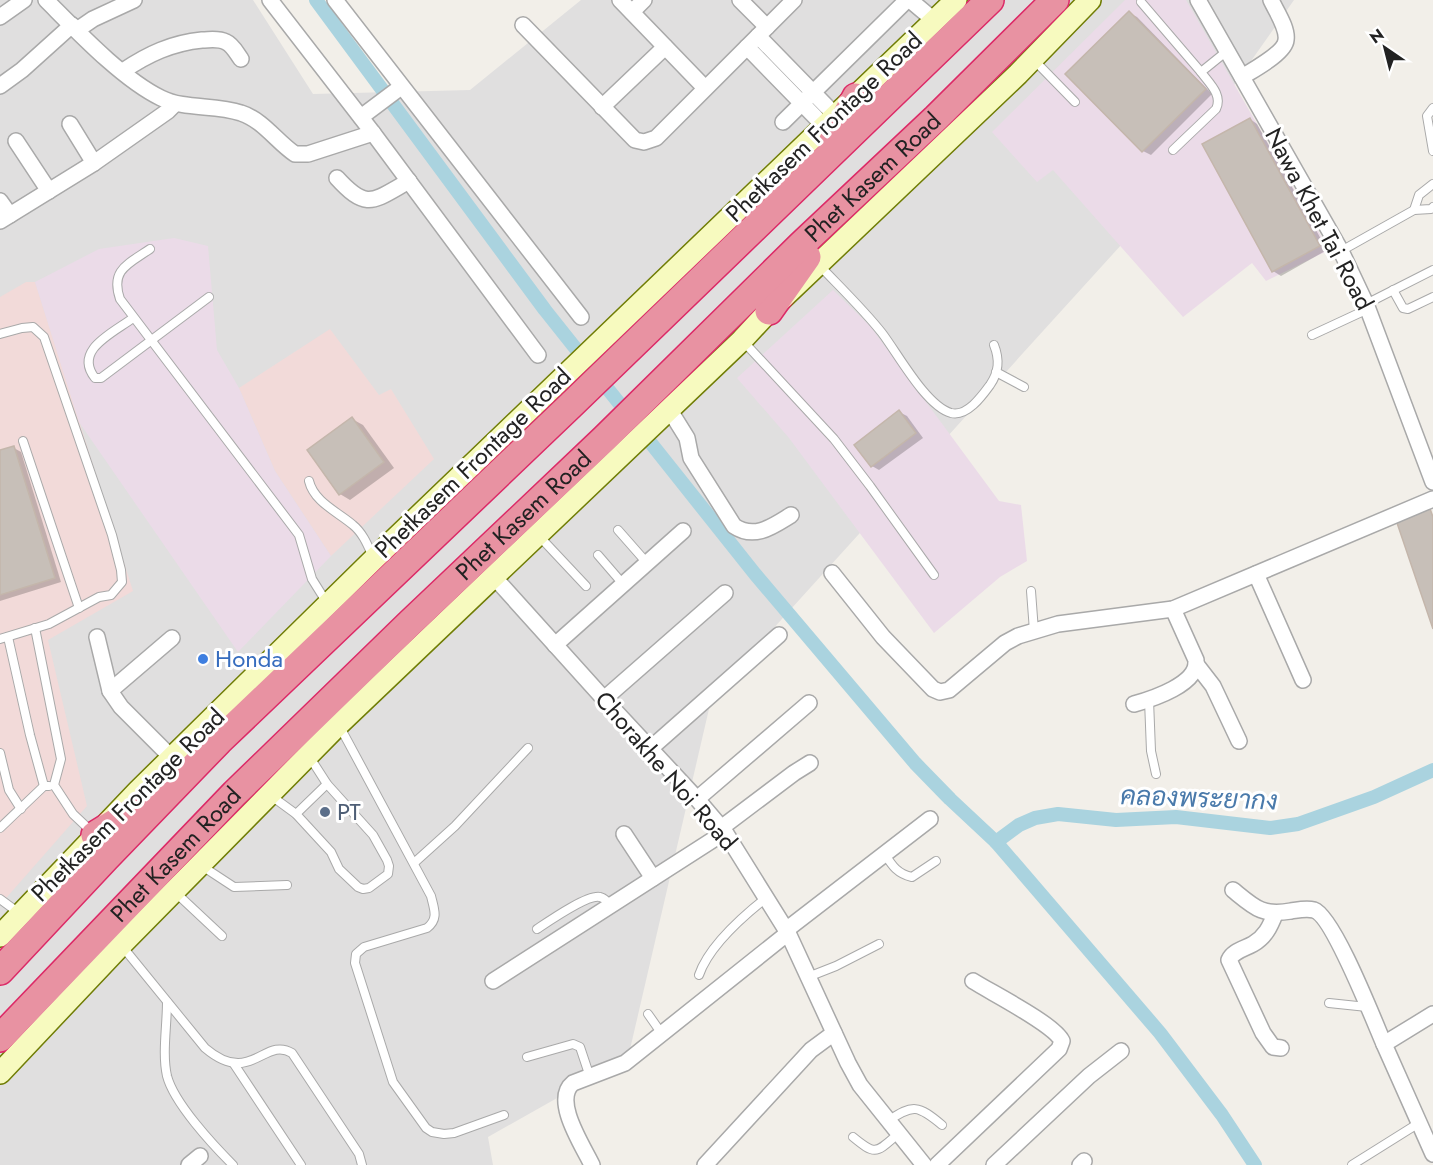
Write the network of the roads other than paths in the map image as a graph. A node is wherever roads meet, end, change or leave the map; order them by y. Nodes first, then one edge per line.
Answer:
1 (24, 0) edge
2 (134, 0) edge
3 (270, 0) edge
4 (335, 0) edge
5 (620, 0) edge
6 (644, 0) edge
7 (740, 0) edge
8 (794, 0) edge
9 (908, 0) edge
10 (956, 0) edge
11 (990, 0) edge
12 (1055, 0) edge
13 (1090, 0) edge
14 (1198, 0) edge
15 (1271, 0) edge
16 (1141, 2) dead end
17 (57, 4) edge
18 (632, 12) junction
19 (0, 17) edge
20 (934, 21) junction
21 (523, 25) dead end
22 (74, 28) junction
23 (758, 37) junction
24 (665, 47) junction
25 (1227, 51) junction
26 (1033, 59) junction
27 (241, 60) dead end
28 (123, 71) junction
29 (1201, 72) junction
30 (1242, 77) junction
31 (0, 86) edge
32 (705, 88) junction
33 (397, 90) junction
34 (856, 97) junction
35 (807, 98) junction
36 (1075, 102) dead end
37 (175, 104) junction
38 (602, 107) junction
39 (1433, 108) edge
40 (366, 113) junction
41 (783, 122) dead end
42 (831, 122) junction
43 (70, 124) dead end
44 (373, 133) junction
45 (16, 141) dead end
46 (1173, 150) dead end
47 (1433, 151) edge
48 (94, 162) junction
49 (814, 169) junction
50 (337, 177) dead end
51 (409, 181) junction
52 (1433, 184) edge
53 (49, 191) junction
54 (0, 201) edge
55 (1433, 207) edge
56 (1414, 210) junction
57 (835, 213) junction
58 (5, 218) edge
59 (150, 249) dead end
60 (1341, 251) junction
61 (818, 264) junction
62 (1433, 270) edge
63 (1393, 290) junction
64 (209, 297) dead end
65 (1433, 297) edge
66 (1367, 307) junction
67 (769, 311) junction
68 (581, 317) dead end
69 (133, 318) junction
70 (0, 334) edge
71 (1312, 335) dead end
72 (742, 340) junction
73 (150, 341) junction
74 (994, 345) dead end
75 (538, 355) dead end
76 (604, 356) junction
77 (996, 372) junction
78 (1024, 387) dead end
79 (660, 407) junction
80 (23, 441) dead end
81 (610, 449) junction
82 (1429, 458) edge
83 (309, 482) dead end
84 (1433, 482) edge
85 (1433, 499) edge
86 (791, 515) dead end
87 (618, 530) dead end
88 (683, 531) dead end
89 (538, 535) junction
90 (598, 555) dead end
91 (374, 559) junction
92 (647, 563) junction
93 (832, 573) dead end
94 (934, 574) dead end
95 (1256, 574) junction
96 (495, 578) junction
97 (623, 584) junction
98 (586, 586) dead end
99 (1031, 591) dead end
100 (724, 593) dead end
101 (328, 604) junction
102 (79, 608) junction
103 (1173, 609) junction
104 (35, 628) junction
105 (1034, 631) junction
106 (779, 635) dead end
107 (97, 637) dead end
108 (4, 638) edge
109 (172, 638) dead end
110 (555, 645) junction
111 (1196, 664) junction
112 (1303, 680) dead end
113 (110, 692) junction
114 (604, 699) junction
115 (1141, 702) joint
116 (809, 703) dead end
117 (338, 725) junction
118 (1239, 741) dead end
119 (528, 748) dead end
120 (651, 748) junction
121 (0, 753) edge
122 (308, 754) junction
123 (172, 758) junction
124 (810, 763) dead end
125 (1156, 774) dead end
126 (327, 784) junction
127 (54, 785) junction
128 (177, 785) junction
129 (44, 786) junction
130 (269, 794) junction
131 (697, 799) junction
132 (21, 809) junction
133 (296, 814) junction
134 (930, 819) dead end
135 (0, 828) edge
136 (723, 830) junction
137 (624, 834) dead end
138 (95, 835) junction
139 (885, 854) junction
140 (936, 861) dead end
141 (414, 863) junction
142 (200, 864) junction
143 (653, 878) junction
144 (287, 885) dead end
145 (1233, 890) dead end
146 (174, 891) junction
147 (766, 898) junction
148 (0, 899) edge
149 (611, 906) junction
150 (20, 914) junction
151 (1275, 914) junction
152 (537, 928) dead end
153 (787, 932) junction
154 (0, 936) edge
155 (222, 936) dead end
156 (879, 944) dead end
157 (121, 945) junction
158 (0, 971) edge
159 (699, 975) dead end
160 (808, 977) junction
161 (493, 981) dead end
162 (973, 981) dead end
163 (167, 1002) junction
164 (1329, 1003) dead end
165 (1367, 1007) junction
166 (648, 1014) dead end
167 (1433, 1014) edge
168 (834, 1033) junction
169 (662, 1034) junction
170 (0, 1038) edge
171 (1384, 1044) junction
172 (1281, 1048) dead end
173 (1121, 1051) dead end
174 (527, 1057) dead end
175 (234, 1064) junction
176 (0, 1073) edge
177 (590, 1077) junction
178 (504, 1115) dead end
179 (888, 1121) junction
180 (1419, 1123) junction
181 (942, 1125) dead end
182 (898, 1134) junction
183 (853, 1137) dead end
184 (1433, 1154) edge
185 (233, 1165) edge
186 (302, 1165) edge
187 (362, 1165) edge
188 (592, 1165) edge
189 (705, 1165) edge
190 (924, 1165) edge
191 (937, 1165) edge
192 (993, 1165) edge
193 (1352, 1165) edge

1 - 19 street
2 - 22 street
3 - 40 street
4 - 33 street
5 - 18 street
6 - 18 street
7 - 23 street
8 - 23 street
9 - 20 street
9 - 35 street
10 - 20 main road, Phetkasem Frontage Road
11 - 49 highway, Phet Kasem Road
12 - 57 highway, Phet Kasem Road
13 - 26 main road
14 - 25 street, Nawa Khet Tai Road
15 - 30 street
16 - 29 lane
17 - 22 street
18 - 24 street
20 - 34 main road, Phetkasem Frontage Road
21 - 38 street
22 - 28 street
22 - 31 street
23 - 32 street
23 - 35 street
24 - 32 street
24 - 38 street
25 - 29 lane
25 - 30 street, Nawa Khet Tai Road
26 - 36 lane
26 - 61 main road
27 - 28 street
28 - 37 street
29 - 46 lane
30 - 60 street, Nawa Khet Tai Road
32 - 38 street
33 - 40 street
33 - 68 street
34 - 42 main road, Phetkasem Frontage Road
34 - 49 highway
35 - 41 street
35 - 42 street
37 - 44 street
37 - 48 street
39 - 47 lane
40 - 44 street
42 - 76 main road, Phetkasem Frontage Road
43 - 48 street
44 - 51 street
45 - 53 street
48 - 53 street
49 - 76 highway, Phet Kasem Road
50 - 51 street
51 - 75 street
52 - 56 lane
53 - 58 street
54 - 58 street
55 - 56 lane
56 - 60 lane
57 - 67 highway
57 - 79 highway, Phet Kasem Road
59 - 69 lane
60 - 66 street, Nawa Khet Tai Road
61 - 67 main road
61 - 77 lane
62 - 63 lane
63 - 65 lane
63 - 66 lane
64 - 73 lane
66 - 71 lane
66 - 82 street, Nawa Khet Tai Road
67 - 72 main road
69 - 73 lane
69 - 73 lane
70 - 102 lane
72 - 79 main road
72 - 94 lane
73 - 101 lane
74 - 77 lane
76 - 91 main road, Phetkasem Frontage Road
76 - 128 highway, Phet Kasem Road
77 - 78 lane
79 - 81 highway, Phet Kasem Road
79 - 86 street
80 - 102 lane
81 - 89 main road
81 - 170 highway, Phet Kasem Road
82 - 84 street, Nawa Khet Tai Road
83 - 91 lane
85 - 95 street
87 - 92 lane
88 - 92 street
89 - 96 main road
89 - 98 lane
90 - 97 lane
91 - 101 main road, Phetkasem Frontage Road
92 - 97 street
93 - 105 street
95 - 103 street
95 - 112 street
96 - 110 street, Chorakhe Noi Road
96 - 117 main road
97 - 110 street
99 - 105 lane
100 - 114 street
101 - 123 main road, Phetkasem Frontage Road
102 - 104 lane
103 - 105 street
103 - 111 street
104 - 108 lane
104 - 127 lane
106 - 120 street
107 - 113 street
108 - 129 lane
109 - 113 street
110 - 114 street, Chorakhe Noi Road
111 - 115 street
111 - 118 street
113 - 123 street
114 - 120 street, Chorakhe Noi Road
115 - 125 lane
116 - 131 street
117 - 122 main road
117 - 141 lane
119 - 141 lane
120 - 131 street, Chorakhe Noi Road
121 - 132 lane
122 - 126 lane
122 - 130 main road
123 - 138 main road, Phetkasem Frontage Road
124 - 136 street
126 - 133 lane
126 - 133 lane
127 - 129 lane
127 - 138 lane
128 - 138 highway
128 - 158 highway, Phet Kasem Road
129 - 132 lane
130 - 133 lane
130 - 142 main road
131 - 136 street, Chorakhe Noi Road
132 - 135 lane
134 - 139 street
136 - 143 street
136 - 147 street, Chorakhe Noi Road
137 - 143 street
138 - 150 main road, Phetkasem Frontage Road
139 - 140 lane
139 - 153 street
141 - 178 lane
142 - 144 lane
142 - 146 main road
143 - 149 street
145 - 151 street
146 - 155 lane
146 - 157 main road
147 - 153 street, Chorakhe Noi Road
147 - 159 lane
148 - 150 lane
149 - 152 lane
149 - 161 street
150 - 154 main road, Phetkasem Frontage Road
151 - 165 street
151 - 172 street
153 - 160 street, Chorakhe Noi Road
153 - 169 street
156 - 160 lane
157 - 163 lane
157 - 176 main road
160 - 168 street, Chorakhe Noi Road
162 - 191 street
163 - 175 lane
163 - 185 lane
164 - 165 lane
165 - 171 street
166 - 169 lane
167 - 171 street
168 - 179 street, Chorakhe Noi Road
168 - 189 street
169 - 177 street
171 - 180 street
173 - 192 street
174 - 177 lane
175 - 186 lane
175 - 187 lane
177 - 188 street
179 - 181 lane
179 - 182 street, Chorakhe Noi Road
180 - 184 street
180 - 193 lane
182 - 183 lane
182 - 190 street, Chorakhe Noi Road

